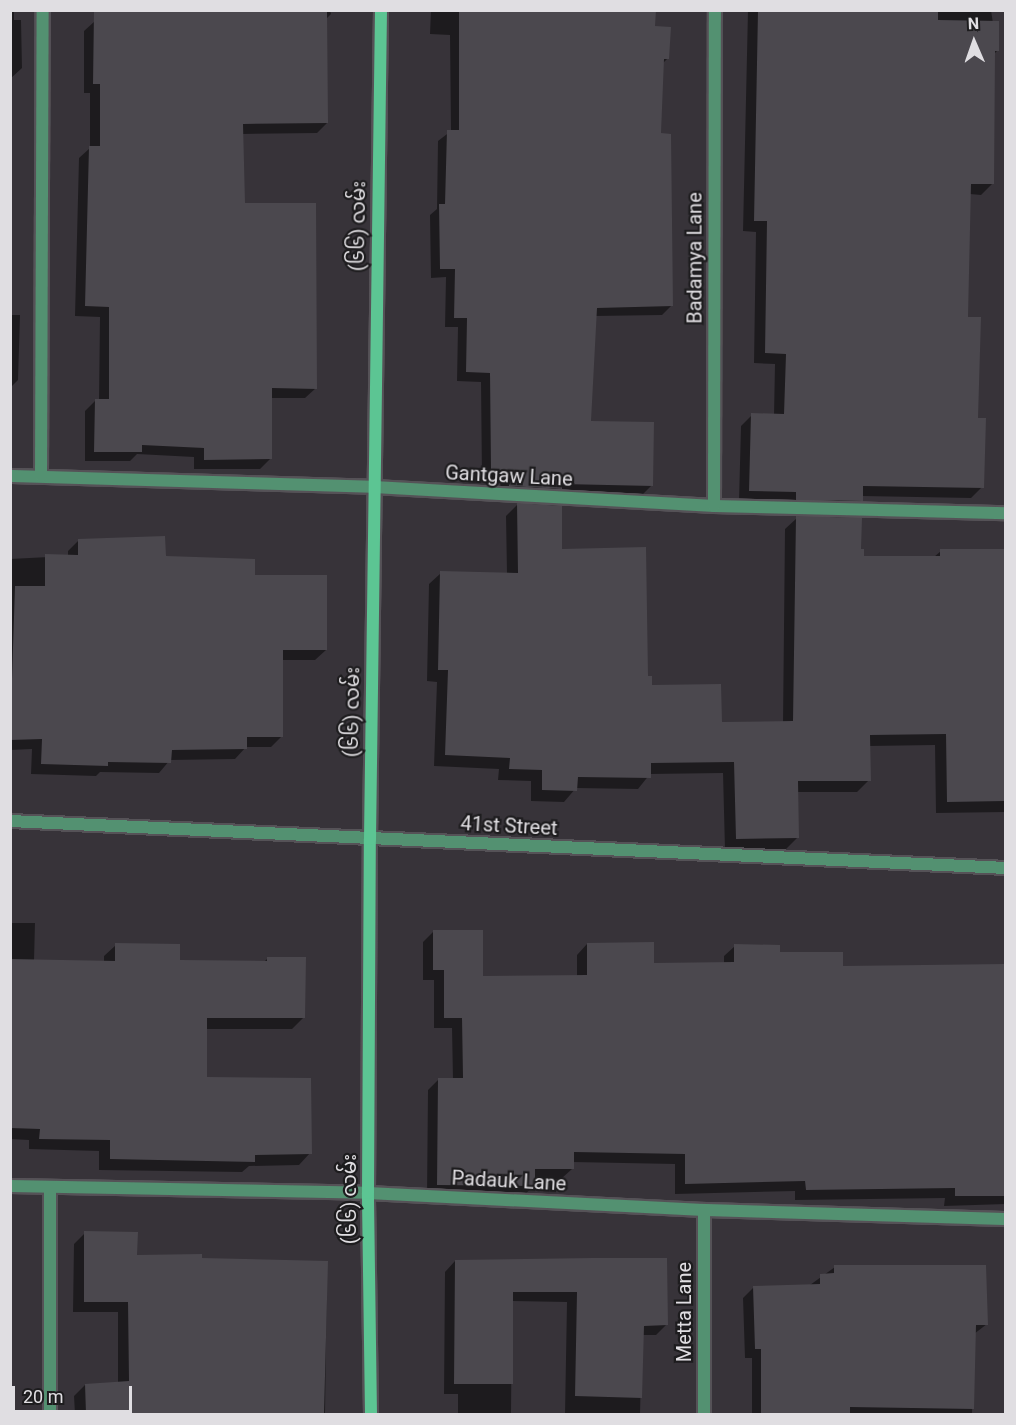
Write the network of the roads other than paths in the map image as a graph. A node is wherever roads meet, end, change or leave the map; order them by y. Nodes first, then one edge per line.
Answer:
1 (43, 10) edge
2 (381, 10) edge
3 (715, 10) edge
4 (10, 476) edge
5 (40, 476) junction
6 (374, 487) junction
7 (714, 506) junction
8 (1005, 513) edge
9 (10, 821) edge
10 (370, 839) junction
11 (1005, 868) edge
12 (10, 1186) edge
13 (51, 1187) junction
14 (368, 1193) junction
15 (704, 1210) junction
16 (1005, 1219) edge
17 (50, 1414) edge
18 (370, 1414) edge
19 (704, 1414) edge

1 - 5 street
2 - 6 street, (၆၆) လမ်း
3 - 7 street, Badamya Lane
4 - 5 street, Gantgaw Lane
5 - 6 street, Gantgaw Lane
6 - 7 street, Gantgaw Lane
6 - 10 street, (၆၆) လမ်း
7 - 8 street, Gantgaw Lane
9 - 10 street, 41st Street
10 - 11 street, 41st Street
10 - 14 street, (၆၆) လမ်း
12 - 13 street, Padauk Lane
13 - 14 street, Padauk Lane
13 - 17 street
14 - 15 street, Padauk Lane
14 - 18 street, (၆၆) လမ်း
15 - 16 street, Padauk Lane
15 - 19 street, Metta Lane

